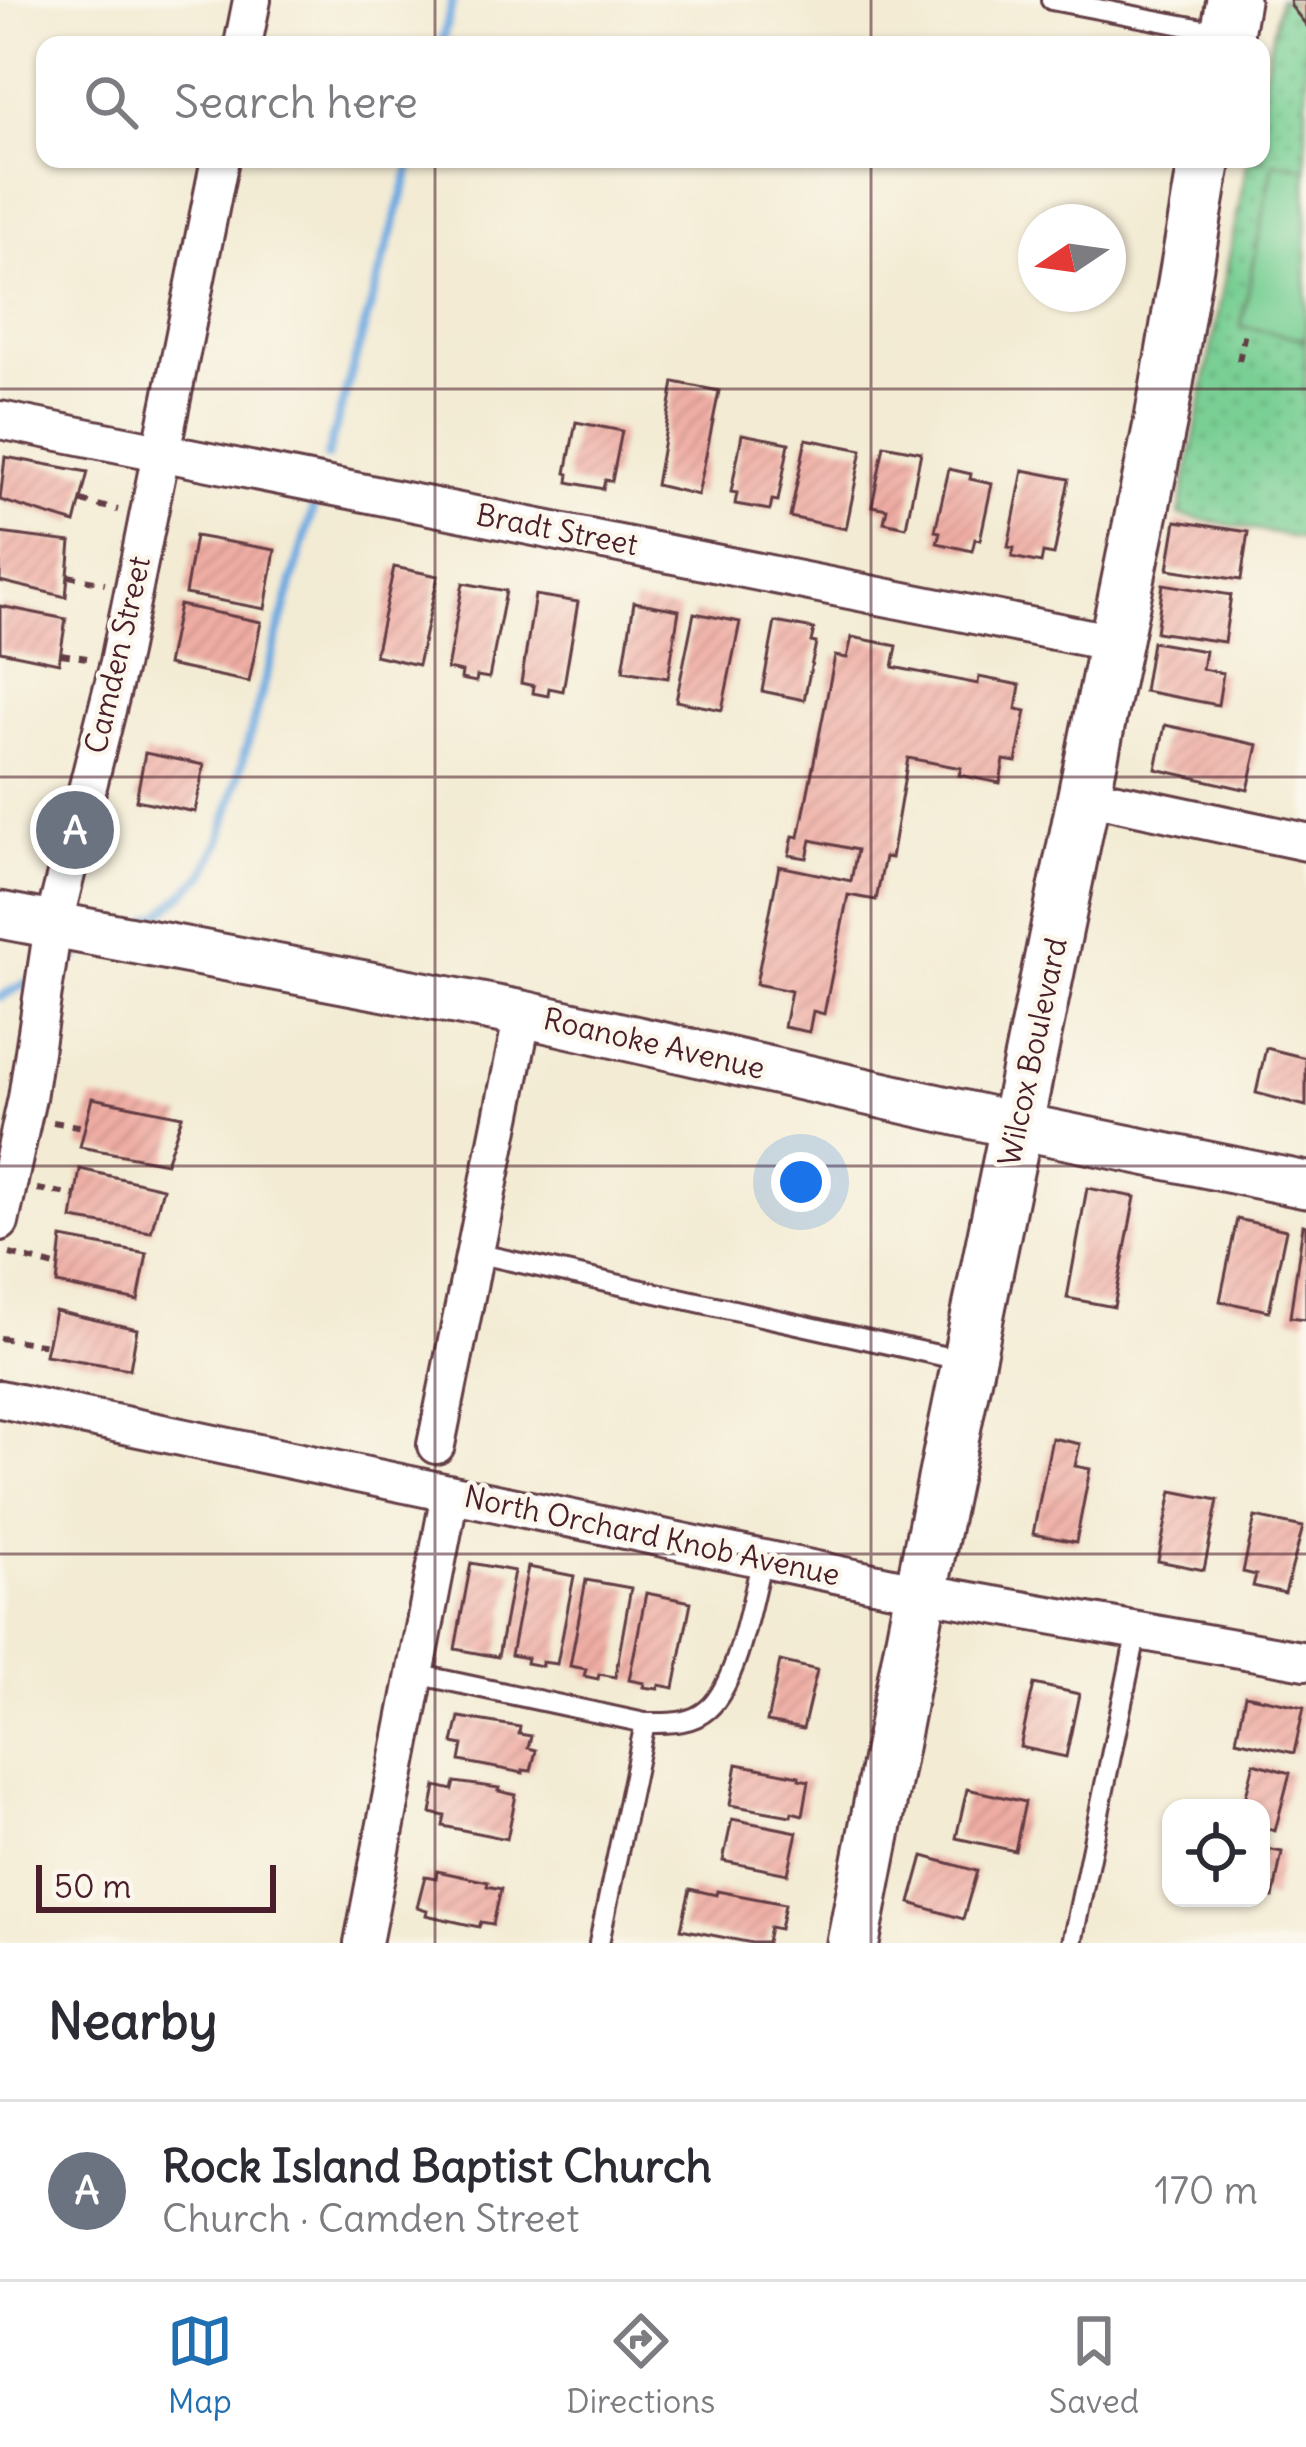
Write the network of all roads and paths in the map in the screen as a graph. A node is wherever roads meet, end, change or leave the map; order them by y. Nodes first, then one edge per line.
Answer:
1 (252, 0) edge
2 (1052, 0) edge
3 (1117, 5) edge
4 (1228, 26) edge
5 (245, 36) edge
6 (218, 168) edge
7 (1203, 168) edge
8 (1246, 327) dead end
9 (1239, 362) dead end
10 (0, 420) edge
11 (162, 450) junction
12 (1114, 643) junction
13 (1085, 796) junction
14 (1306, 842) edge
15 (0, 915) edge
16 (53, 926) junction
17 (524, 1014) junction
18 (1018, 1126) junction
19 (1306, 1185) edge
20 (0, 1222) edge
21 (0, 1252) edge
22 (475, 1253) junction
23 (58, 1267) dead end
24 (0, 1338) edge
25 (48, 1345) dead end
26 (969, 1362) junction
27 (0, 1399) edge
28 (436, 1445) dead end
29 (450, 1494) junction
30 (762, 1559) junction
31 (921, 1592) junction
32 (1138, 1630) junction
33 (1306, 1661) edge
34 (416, 1674) junction
35 (645, 1723) junction
36 (363, 1943) edge
37 (599, 1943) edge
38 (853, 1943) edge
39 (1072, 1943) edge

1 - 5 street
2 - 3 lane
3 - 4 lane
6 - 11 street, Camden Street
7 - 12 main road, Wilcox Boulevard
8 - 9 path
10 - 11 street, Bradt Street
11 - 12 street, Bradt Street
11 - 16 street, Camden Street
12 - 13 main road, Wilcox Boulevard
13 - 14 street
13 - 18 main road, Wilcox Boulevard
15 - 16 street, Roanoke Avenue
16 - 17 street, Roanoke Avenue
16 - 20 street, Camden Street
17 - 18 street, Roanoke Avenue
17 - 22 street
18 - 19 street, Roanoke Avenue
18 - 26 main road, Wilcox Boulevard
21 - 23 path
22 - 26 lane
22 - 28 street
24 - 25 path
26 - 31 main road, Wilcox Boulevard
27 - 29 street, North Orchard Knob Avenue
29 - 30 street, North Orchard Knob Avenue
29 - 34 street
30 - 31 street, North Orchard Knob Avenue
30 - 35 lane
31 - 32 street, North Orchard Knob Avenue
31 - 38 main road, Wilcox Boulevard
32 - 33 street, North Orchard Knob Avenue
32 - 39 lane
34 - 35 lane
34 - 36 street
35 - 37 lane

